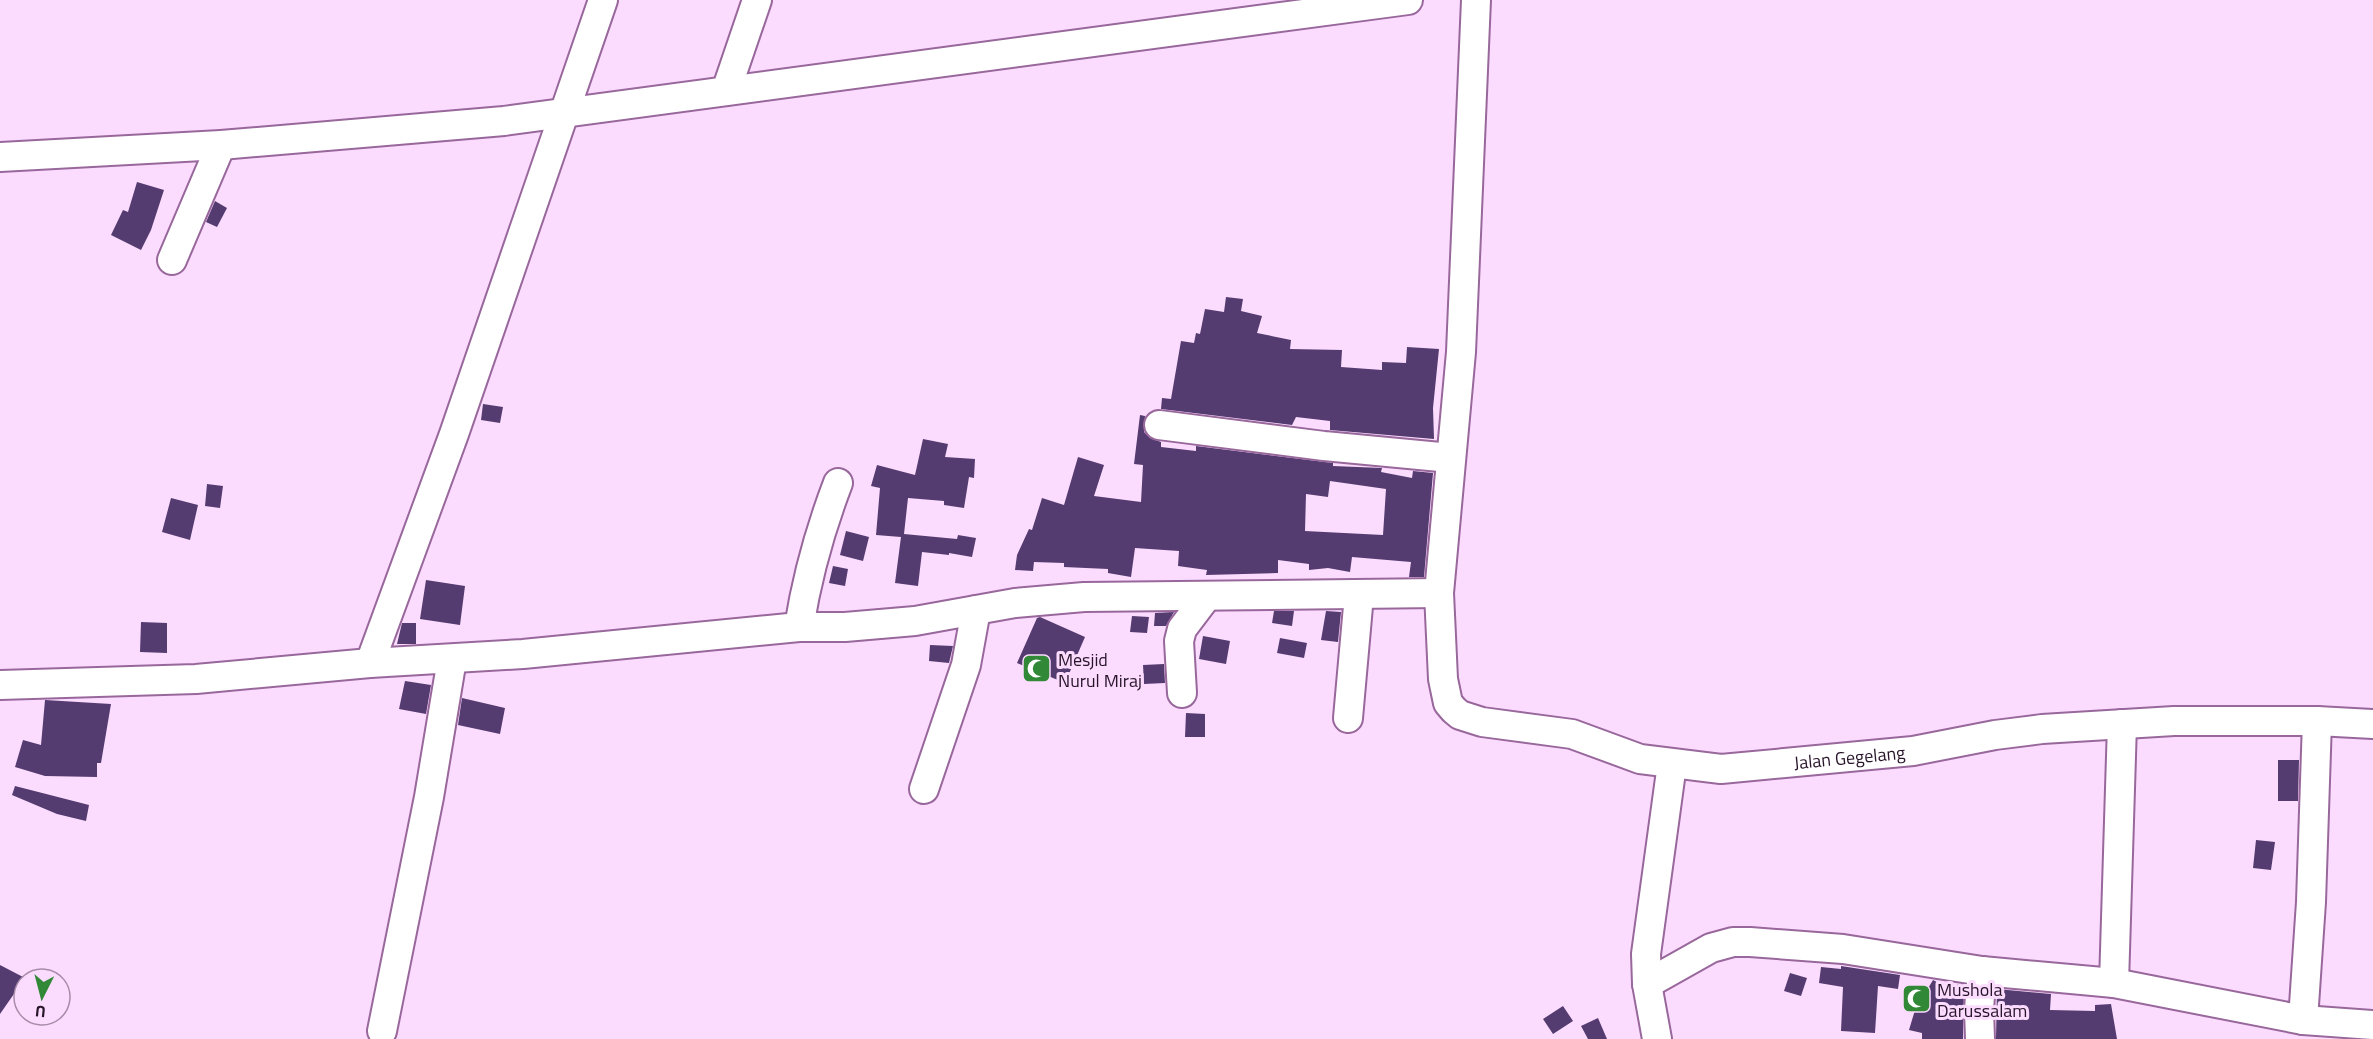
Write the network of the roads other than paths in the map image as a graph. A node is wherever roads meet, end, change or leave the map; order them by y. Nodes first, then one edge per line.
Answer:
1 (603, 0) edge
2 (757, 0) edge
3 (1408, 0) edge
4 (1476, 0) edge
5 (726, 91) junction
6 (564, 114) junction
7 (221, 145) junction
8 (0, 157) edge
9 (172, 260) dead end
10 (1159, 425) dead end
11 (1451, 458) junction
12 (838, 483) dead end
13 (1439, 593) junction
14 (1359, 595) junction
15 (1207, 596) junction
16 (976, 610) junction
17 (799, 627) junction
18 (452, 659) junction
19 (370, 663) junction
20 (0, 685) edge
21 (1182, 693) dead end
22 (1348, 718) dead end
23 (2317, 721) junction
24 (2122, 724) junction
25 (2373, 724) edge
26 (1672, 764) junction
27 (924, 789) dead end
28 (1982, 971) junction
29 (2114, 982) junction
30 (1647, 984) junction
31 (2302, 1020) junction
32 (2366, 1030) edge
33 (382, 1031) dead end
34 (1657, 1039) edge
35 (1980, 1039) edge

1 - 6 street
2 - 5 street
3 - 5 street
4 - 11 street, Jalan Gegelang
5 - 6 street
6 - 7 street
6 - 19 street
7 - 8 street
7 - 9 street
10 - 11 street
11 - 13 street, Jalan Gegelang
12 - 17 street
13 - 14 street
13 - 26 street, Jalan Gegelang
14 - 15 street
14 - 22 street
15 - 16 street
15 - 21 street
16 - 17 street
16 - 27 street
17 - 18 street
18 - 19 street
18 - 33 street
19 - 20 street
23 - 24 street, Jalan Gegelang
23 - 25 street, Jalan Gegelang
23 - 31 street
24 - 26 street, Jalan Gegelang
24 - 29 street
26 - 30 street
28 - 29 street
28 - 30 street
28 - 35 street
29 - 31 street
30 - 34 street
31 - 32 street

